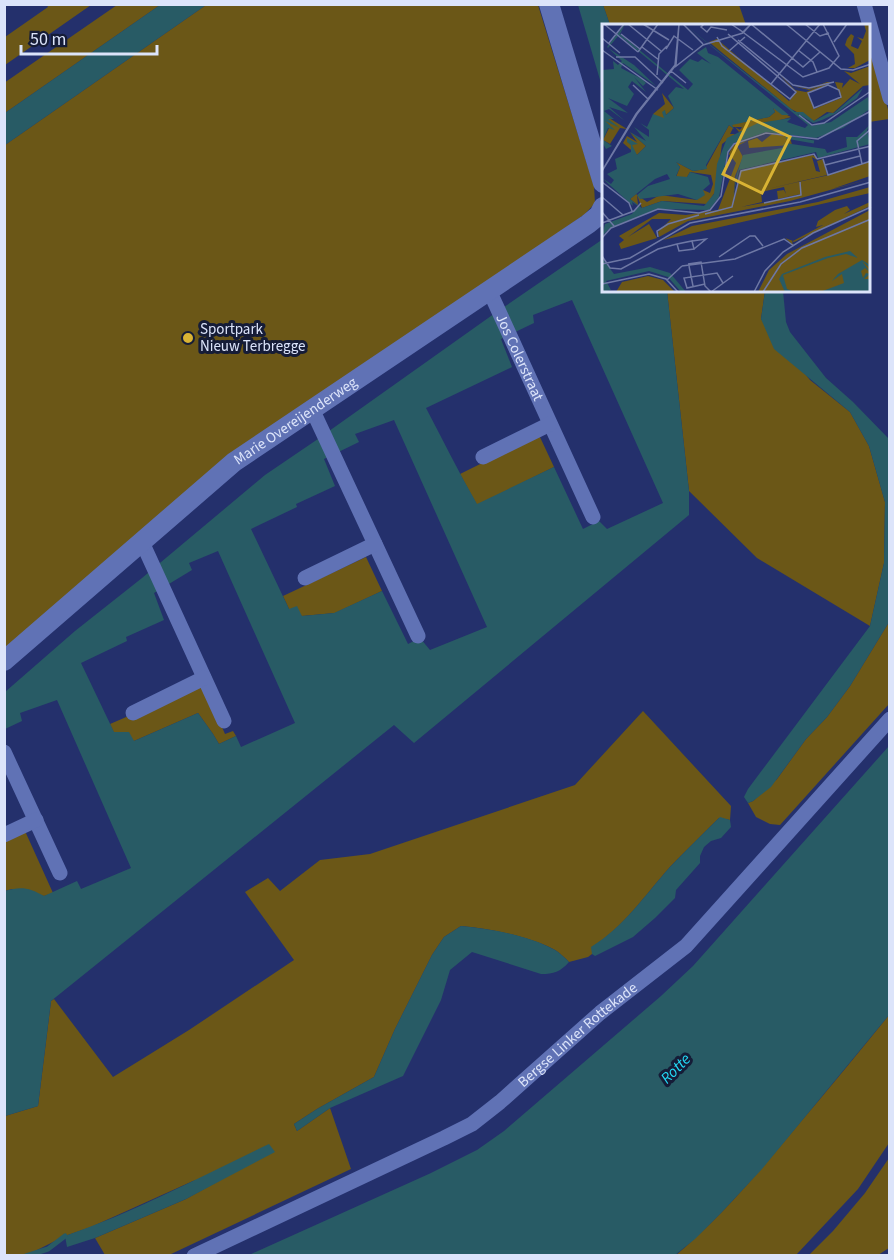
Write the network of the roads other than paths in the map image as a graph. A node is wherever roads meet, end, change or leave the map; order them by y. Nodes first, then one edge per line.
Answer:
1 (549, 4) edge
2 (864, 4) edge
3 (870, 24) edge
4 (870, 26) edge
5 (890, 98) edge
6 (602, 180) edge
7 (602, 209) edge
8 (493, 298) junction
9 (316, 417) junction
10 (550, 424) junction
11 (483, 457) dead end
12 (593, 517) dead end
13 (142, 542) junction
14 (375, 544) junction
15 (305, 578) dead end
16 (418, 636) dead end
17 (4, 661) edge
18 (204, 678) junction
19 (133, 712) dead end
20 (890, 719) edge
21 (224, 721) dead end
22 (4, 752) edge
23 (36, 820) junction
24 (4, 835) edge
25 (60, 873) dead end
26 (195, 1256) edge

1 - 6 street
2 - 3 street
4 - 5 street
7 - 8 street, Marie Overeijenderweg
8 - 9 street, Marie Overeijenderweg
8 - 10 street, Jos Colerstraat
9 - 13 street, Marie Overeijenderweg
9 - 14 street
10 - 11 street
10 - 12 street, Jos Colerstraat
13 - 17 street, Marie Overeijenderweg
13 - 18 street
14 - 15 street
14 - 16 street
18 - 19 street
18 - 21 street
20 - 26 street, Bergse Linker Rottekade
22 - 23 street
23 - 24 street
23 - 25 street

